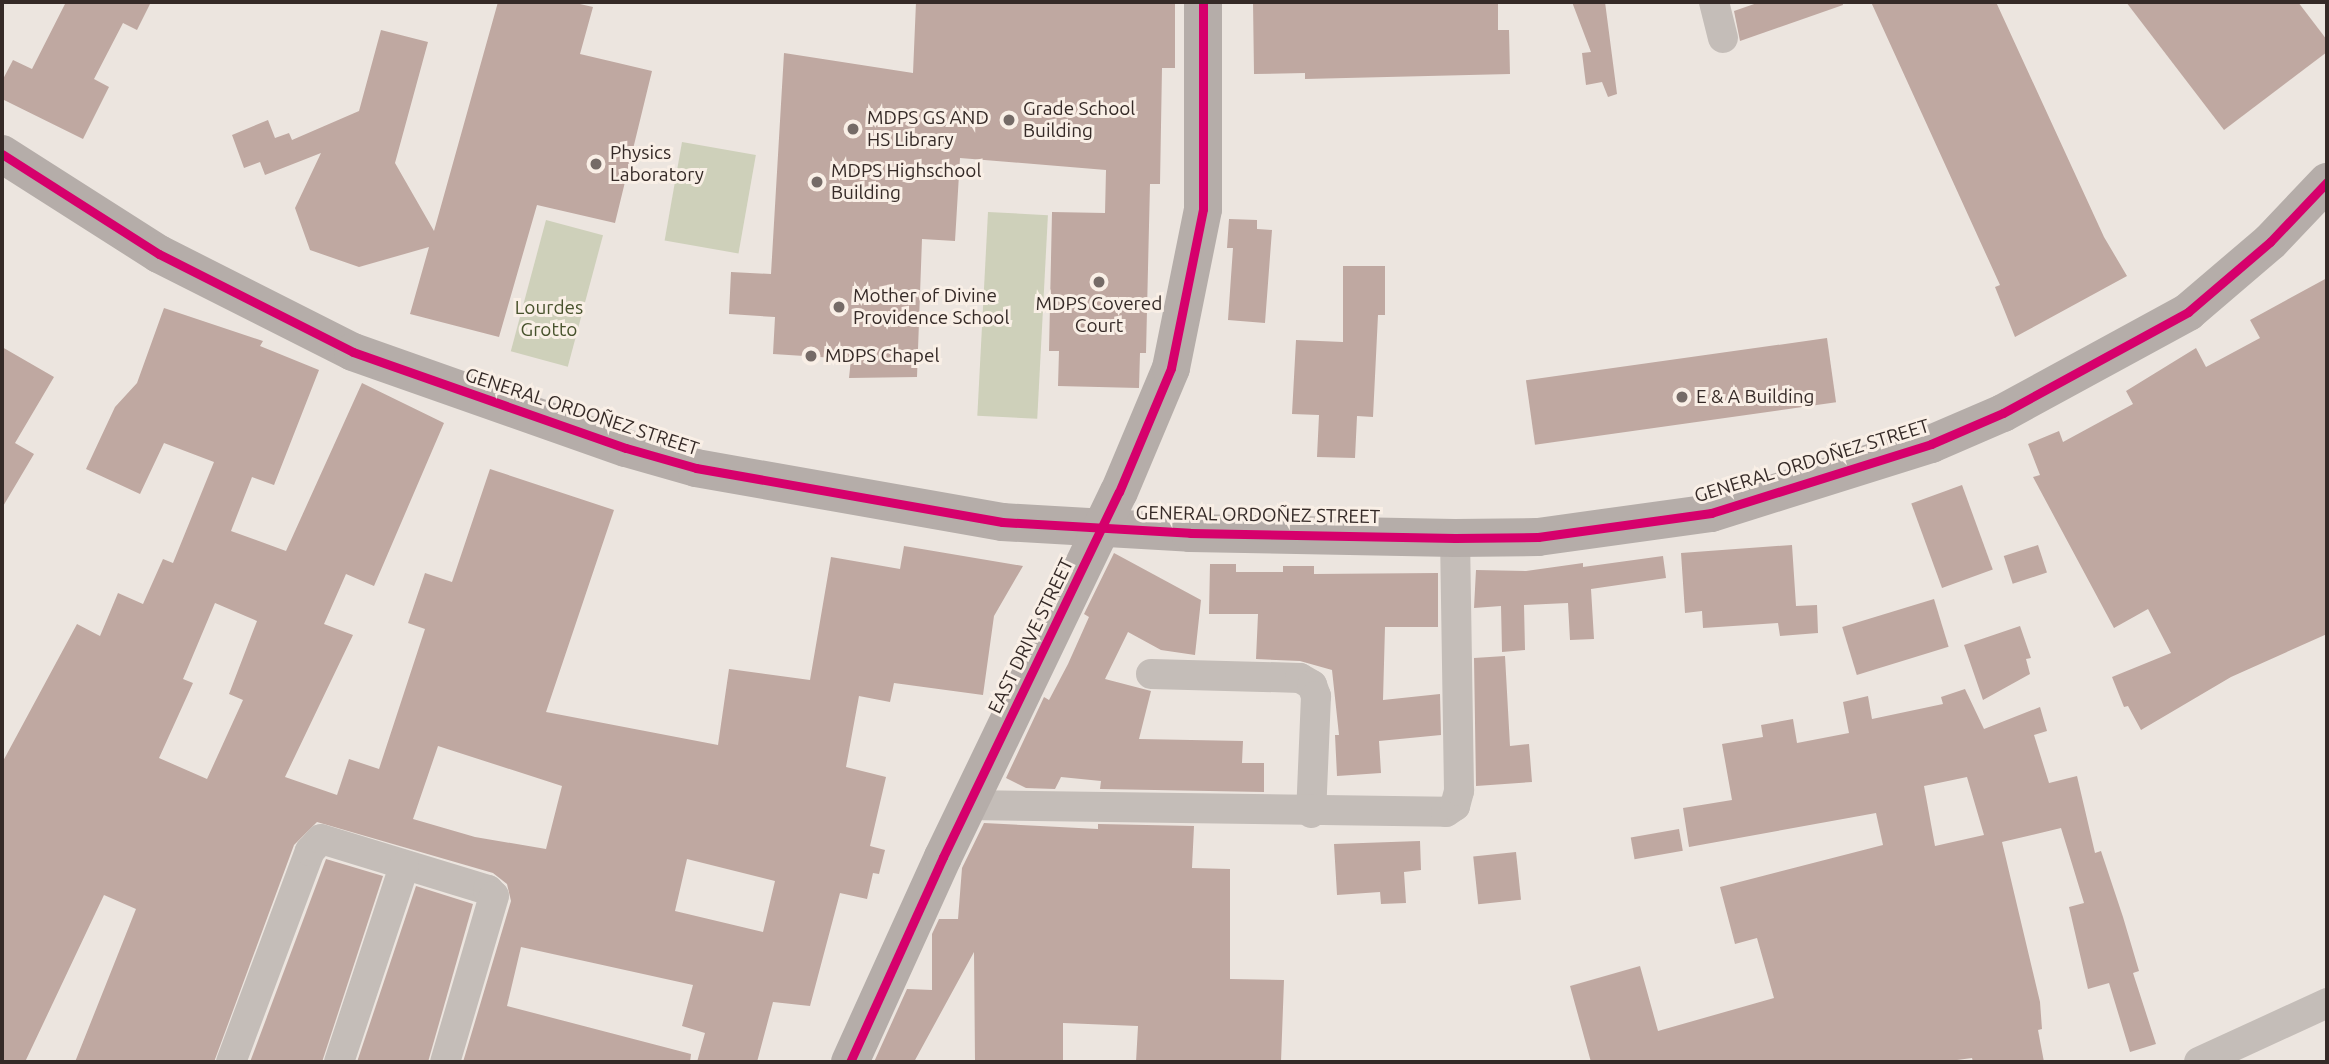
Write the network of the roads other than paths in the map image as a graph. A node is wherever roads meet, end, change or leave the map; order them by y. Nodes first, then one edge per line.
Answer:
1 (1203, 2) edge
2 (1714, 2) edge
3 (1723, 38) dead end
4 (2, 154) edge
5 (2327, 183) edge
6 (1102, 529) junction
7 (1455, 538) junction
8 (1151, 674) dead end
9 (968, 806) junction
10 (1311, 813) junction
11 (404, 867) junction
12 (2327, 1003) edge
13 (231, 1062) edge
14 (339, 1062) edge
15 (445, 1062) edge
16 (850, 1062) edge
17 (2199, 1062) edge

1 - 6 main road, EAST DRIVE STREET
2 - 3 street
4 - 6 main road, GENERAL ORDOÑEZ STREET
5 - 7 main road, GENERAL ORDOÑEZ STREET
6 - 7 main road, GENERAL ORDOÑEZ STREET
6 - 9 main road, EAST DRIVE STREET
7 - 10 street
8 - 10 street
9 - 10 street
9 - 16 main road, EAST DRIVE STREET
11 - 13 street
11 - 14 street
11 - 15 street
12 - 17 street

